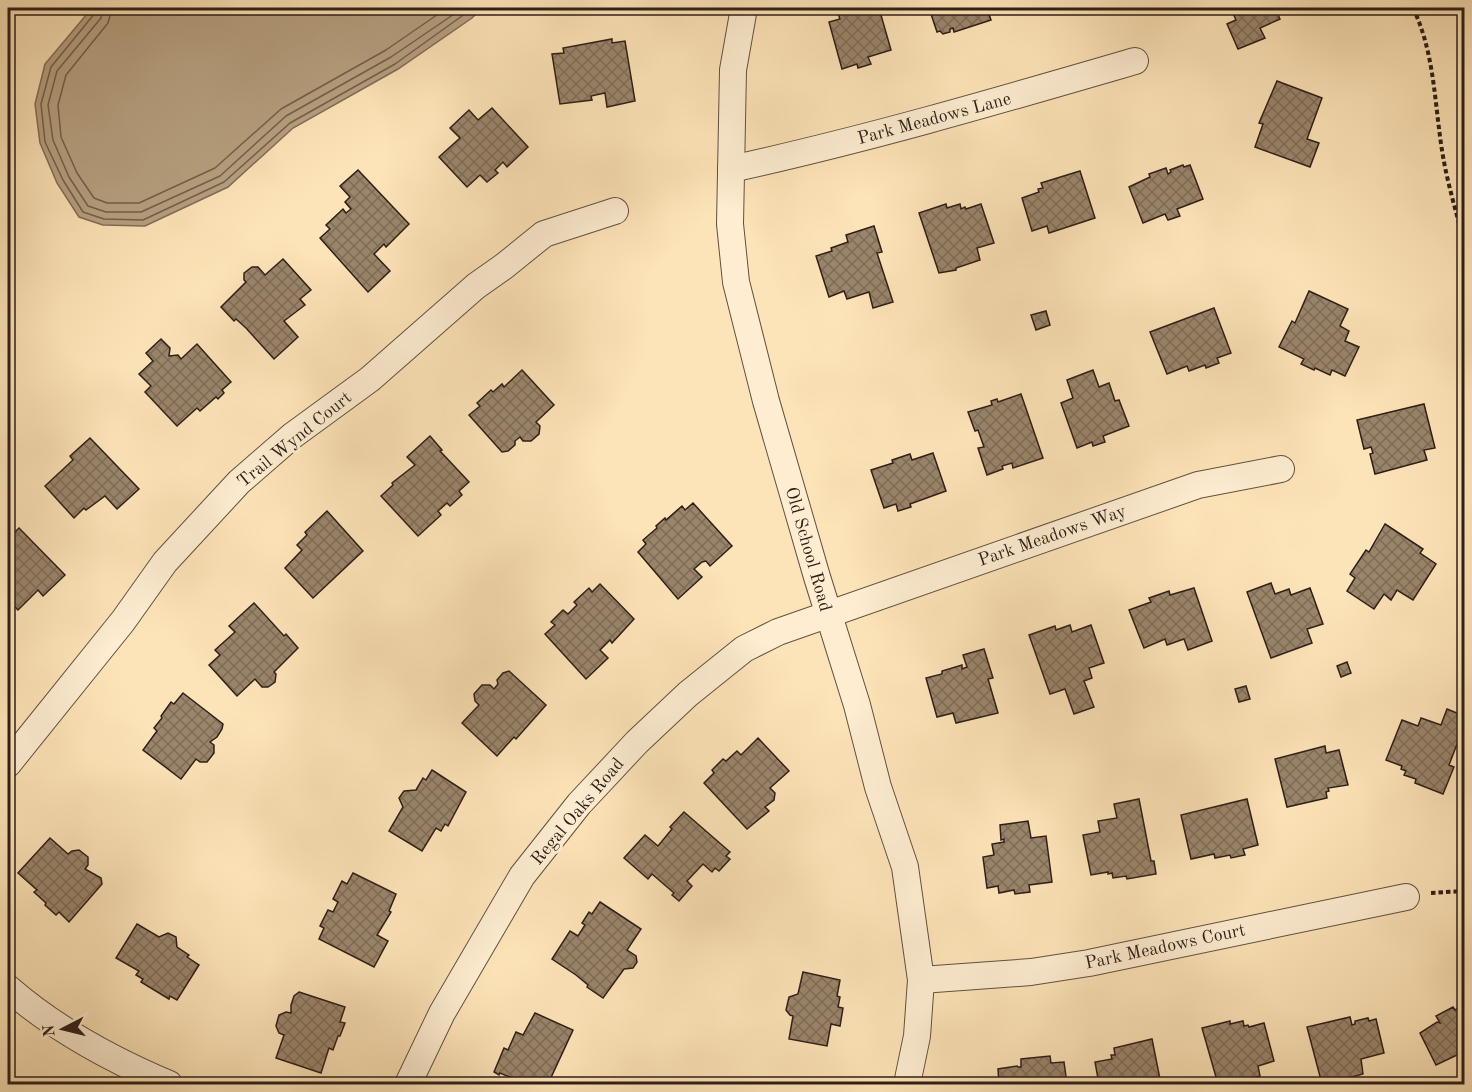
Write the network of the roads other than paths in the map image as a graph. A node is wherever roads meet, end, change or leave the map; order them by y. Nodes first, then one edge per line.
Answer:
1 (744, 8) edge
2 (1136, 61) dead end
3 (731, 169) junction
4 (615, 211) dead end
5 (1281, 469) dead end
6 (827, 615) junction
7 (8, 764) edge
8 (1406, 897) road end
9 (921, 980) junction
10 (8, 988) edge
11 (170, 1084) edge
12 (408, 1084) edge
13 (907, 1084) edge

1 - 3 street, Old School Road
2 - 3 street, Park Meadows Lane
3 - 6 street, Old School Road
4 - 7 street, Trail Wynd Court
5 - 6 street, Park Meadows Way
6 - 9 street, Old School Road
6 - 12 street, Regal Oaks Road
8 - 9 street, Park Meadows Court
9 - 13 street, Old School Road
10 - 11 street

